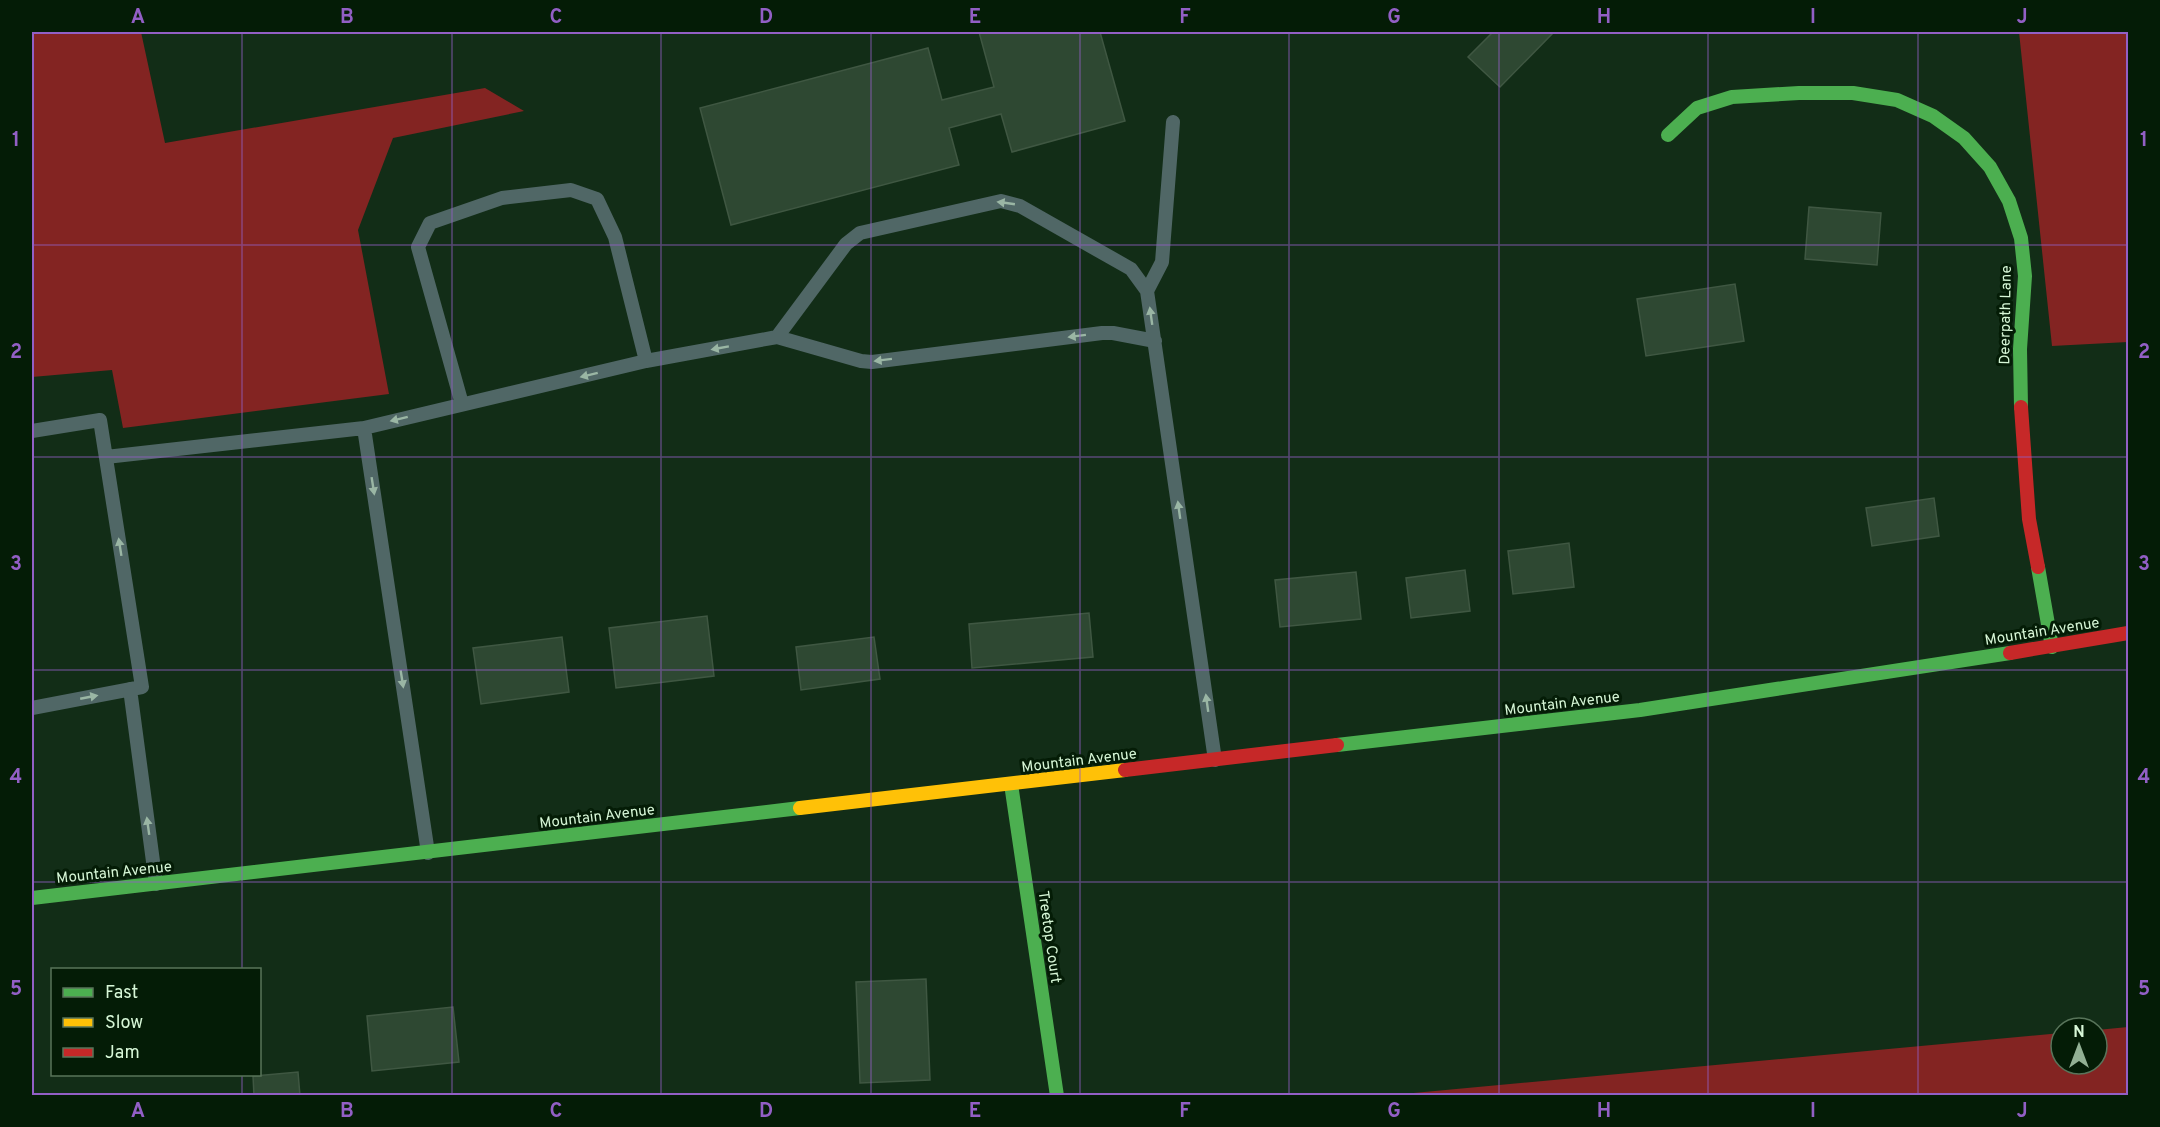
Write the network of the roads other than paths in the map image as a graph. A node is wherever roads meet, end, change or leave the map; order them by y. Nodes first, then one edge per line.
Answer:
1 (1173, 122) dead end
2 (1668, 135) dead end
3 (1147, 291) junction
4 (777, 338) junction
5 (1155, 341) junction
6 (646, 361) junction
7 (462, 404) junction
8 (364, 428) junction
9 (32, 431) edge
10 (106, 457) junction
11 (2128, 633) edge
12 (2052, 647) junction
13 (129, 689) junction
14 (32, 708) edge
15 (1215, 760) junction
16 (1011, 784) junction
17 (428, 853) junction
18 (156, 884) junction
19 (32, 898) edge
20 (1057, 1095) edge

1 - 3 lane
2 - 12 main road, Deerpath Lane
3 -> 4 lane
5 -> 3 lane
5 -> 4 lane
4 -> 6 lane
15 -> 5 lane
6 -> 7 lane
6 - 7 lane
7 -> 8 lane
8 - 10 lane
8 -> 17 lane
9 - 10 lane
13 -> 10 lane
11 - 12 main road, Mountain Avenue
12 - 15 main road, Mountain Avenue
14 -> 13 lane
18 -> 13 lane
15 - 16 main road, Mountain Avenue
16 - 17 main road, Mountain Avenue
16 - 20 main road, Treetop Court
17 - 18 main road, Mountain Avenue
18 - 19 main road, Mountain Avenue

